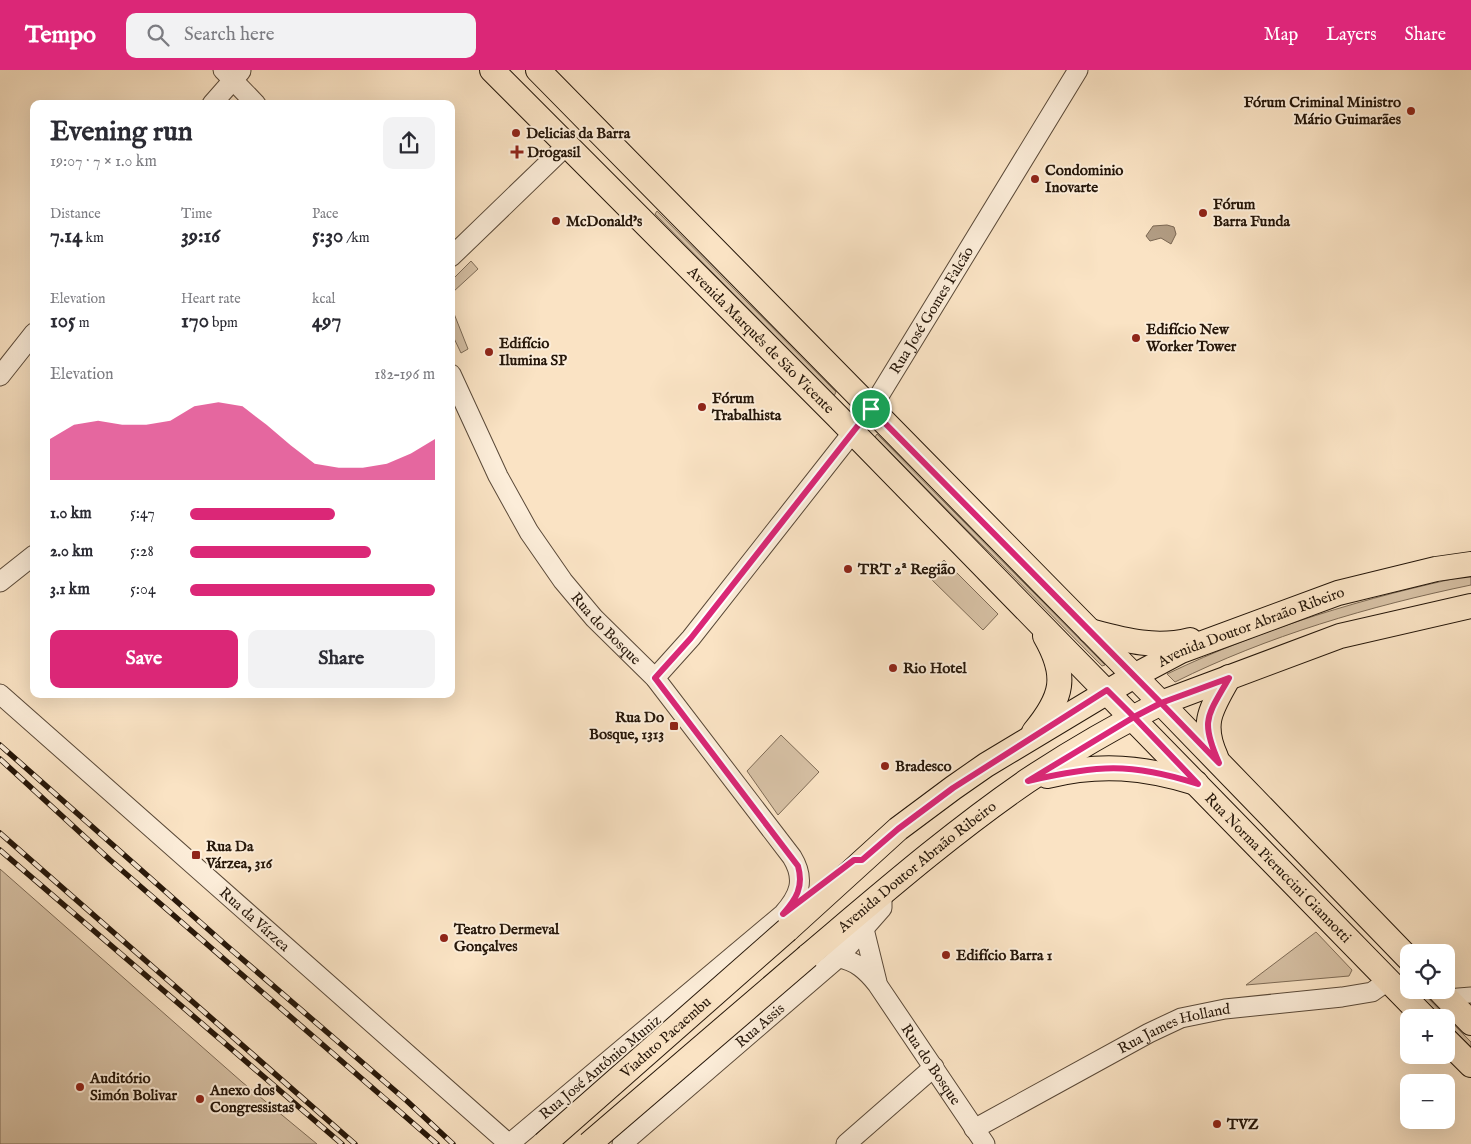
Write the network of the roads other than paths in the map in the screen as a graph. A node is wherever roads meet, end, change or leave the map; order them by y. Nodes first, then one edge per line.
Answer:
1 (492, 70) edge
2 (538, 70) edge
3 (1078, 70) edge
4 (232, 73) edge
5 (215, 100) edge
6 (253, 100) edge
7 (567, 145) junction
8 (455, 253) edge
9 (30, 338) edge
10 (0, 376) edge
11 (455, 383) edge
12 (871, 409) junction
13 (852, 434) junction
14 (30, 558) edge
15 (1471, 564) edge
16 (0, 582) edge
17 (1471, 606) edge
18 (1038, 621) junction
19 (1089, 630) junction
20 (1232, 631) junction
21 (1134, 676) junction
22 (655, 678) junction
23 (1229, 678) junction
24 (1107, 690) junction
25 (0, 694) edge
26 (1161, 703) junction
27 (1134, 717) junction
28 (1030, 738) junction
29 (1219, 763) junction
30 (1028, 781) junction
31 (1198, 784) junction
32 (882, 895) junction
33 (785, 922) junction
34 (864, 929) junction
35 (1400, 949) edge
36 (808, 956) joint
37 (838, 958) junction
38 (1389, 980) junction
39 (877, 984) junction
40 (1455, 994) edge
41 (1471, 995) edge
42 (1449, 999) edge
43 (1416, 1009) edge
44 (1471, 1023) edge
45 (1455, 1049) edge
46 (1471, 1065) edge
47 (934, 1067) junction
48 (567, 1095) junction
49 (980, 1137) edge
50 (509, 1144) edge
51 (544, 1144) edge
52 (588, 1144) edge
53 (607, 1144) edge
54 (622, 1144) edge
55 (846, 1144) edge

1 - 7 main road, Avenida Marquês de São Vicente
2 - 12 main road, Avenida Marquês de São Vicente
3 - 12 street, Rua José Gomes Falcão
4 - 5 street
4 - 6 street
7 - 8 street
7 - 13 main road, Avenida Marquês de São Vicente
9 - 10 street
11 - 22 street, Rua do Bosque
12 - 13 street, Rua José Gomes Falcão
12 - 19 main road, Avenida Marquês de São Vicente
13 - 18 main road, Avenida Marquês de São Vicente
13 - 22 street, Rua José Gomes Falcão
14 - 16 street
15 - 20 main road, Avenida Doutor Abraão Ribeiro
17 - 23 main road, Avenida Doutor Abraão Ribeiro
18 - 24 main road, Avenida Marquês de São Vicente
18 - 28 main road
19 - 20 main road
19 - 21 main road, Avenida Marquês de São Vicente
20 - 21 main road, Avenida Doutor Abraão Ribeiro
21 - 24 main road, Avenida Doutor Abraão Ribeiro
21 - 26 main road, Avenida Marquês de São Vicente
22 - 33 street, Rua do Bosque
23 - 26 main road, Avenida Doutor Abraão Ribeiro
23 - 29 main road
24 - 27 main road, Avenida Marquês de São Vicente
24 - 28 main road, Avenida Doutor Abraão Ribeiro
25 - 50 street, Rua da Várzea
26 - 27 main road, Avenida Doutor Abraão Ribeiro
26 - 29 main road, Rua Norma Pieruccini Giannotti
27 - 30 main road, Avenida Doutor Abraão Ribeiro
27 - 31 main road, Rua Norma Pieruccini Giannotti
28 - 33 main road, Avenida Doutor Abraão Ribeiro
29 - 35 main road, Rua Norma Pieruccini Giannotti
30 - 31 main road
30 - 32 main road, Avenida Doutor Abraão Ribeiro
31 - 38 main road, Rua Norma Pieruccini Giannotti
32 - 34 street, Rua Assis
32 - 36 main road, Avenida Doutor Abraão Ribeiro
33 - 48 street, Rua José Antônio Muniz
33 - 51 main road, Viaduto Pacaembu, bridge
34 - 37 street, Rua Assis
34 - 39 street, Rua do Bosque
36 - 52 main road, Viaduto Pacaembu, bridge
37 - 39 street, Rua do Bosque
37 - 54 street, Rua Assis
38 - 43 main road, Rua Norma Pieruccini Giannotti
38 - 49 street, Rua James Holland
39 - 47 street, Rua do Bosque
40 - 41 street
42 - 44 main road
45 - 46 main road
47 - 49 street, Rua do Bosque
47 - 55 street
48 - 50 street, Rua José Antônio Muniz
48 - 53 street

